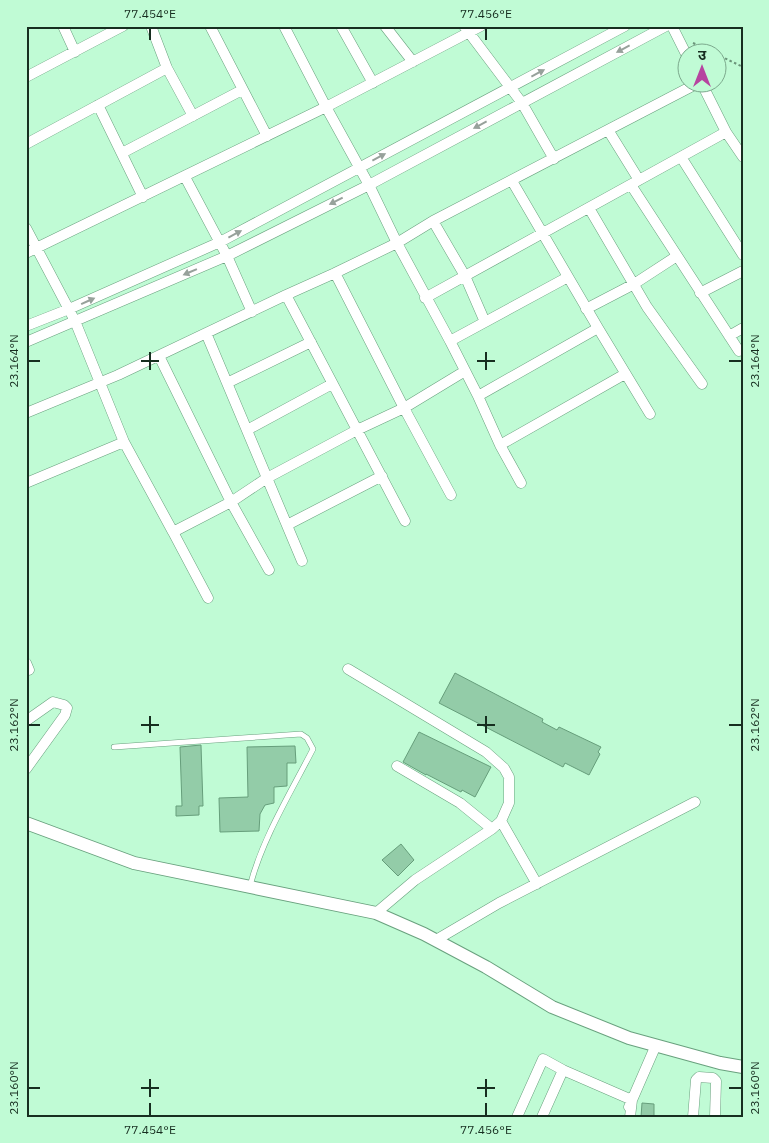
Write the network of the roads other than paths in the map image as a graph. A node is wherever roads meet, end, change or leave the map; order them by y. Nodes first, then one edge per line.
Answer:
1 (63, 26) edge
2 (123, 26) edge
3 (151, 26) edge
4 (210, 26) edge
5 (284, 26) edge
6 (341, 26) edge
7 (384, 26) edge
8 (481, 26) edge
9 (625, 26) edge
10 (666, 26) edge
11 (672, 26) edge
12 (467, 29) edge
13 (680, 42) edge
14 (75, 52) junction
15 (413, 62) junction
16 (167, 68) junction
17 (27, 74) edge
18 (373, 83) junction
19 (510, 87) junction
20 (242, 90) junction
21 (682, 92) edge
22 (706, 92) edge
23 (522, 102) junction
24 (98, 105) junction
25 (326, 108) junction
26 (193, 116) junction
27 (608, 130) junction
28 (726, 132) junction
29 (267, 136) junction
30 (26, 144) edge
31 (122, 153) junction
32 (681, 157) junction
33 (743, 157) edge
34 (554, 159) junction
35 (360, 168) junction
36 (185, 177) junction
37 (512, 181) junction
38 (635, 183) junction
39 (369, 185) junction
40 (143, 197) junction
41 (589, 208) junction
42 (434, 221) junction
43 (26, 228) edge
44 (543, 233) junction
45 (220, 242) junction
46 (397, 243) junction
47 (31, 251) edge
48 (743, 255) edge
49 (227, 256) junction
50 (677, 256) junction
51 (743, 271) edge
52 (335, 273) junction
53 (465, 276) junction
54 (568, 277) junction
55 (634, 284) junction
56 (700, 293) junction
57 (286, 295) junction
58 (425, 298) junction
59 (69, 309) junction
60 (586, 309) junction
61 (252, 312) junction
62 (75, 321) junction
63 (485, 322) junction
64 (26, 326) edge
65 (598, 328) junction
66 (743, 328) edge
67 (206, 333) junction
68 (729, 336) junction
69 (450, 341) junction
70 (26, 342) edge
71 (311, 342) junction
72 (739, 351) dead end
73 (159, 356) junction
74 (465, 371) junction
75 (625, 374) junction
76 (99, 383) junction
77 (227, 383) junction
78 (332, 384) junction
79 (702, 384) dead end
80 (478, 396) junction
81 (404, 408) junction
82 (26, 413) edge
83 (650, 414) dead end
84 (247, 430) junction
85 (357, 430) junction
86 (124, 442) junction
87 (500, 445) junction
88 (382, 476) junction
89 (267, 478) junction
90 (26, 482) edge
91 (521, 483) dead end
92 (451, 496) dead end
93 (232, 502) junction
94 (405, 521) dead end
95 (287, 525) junction
96 (173, 532) junction
97 (302, 560) dead end
98 (269, 570) dead end
99 (208, 598) dead end
100 (348, 668) dead end
101 (26, 721) edge
102 (114, 747) dead end
103 (397, 766) dead end
104 (26, 769) edge
105 (695, 802) dead end
106 (501, 821) junction
107 (26, 824) edge
108 (492, 829) junction
109 (537, 884) junction
110 (249, 888) junction
111 (376, 913) junction
112 (436, 940) junction
113 (656, 1045) junction
114 (743, 1067) edge
115 (563, 1070) junction
116 (632, 1100) junction
117 (517, 1117) edge
118 (542, 1117) edge
119 (624, 1117) edge
120 (630, 1117) edge
121 (693, 1117) edge
122 (715, 1117) edge

1 - 14 street
2 - 14 street
3 - 16 street
4 - 20 street
5 - 25 street
6 - 18 street
7 - 15 street
8 - 12 street
19 -> 9 street
10 -> 23 street
11 - 13 street
12 - 15 street
12 - 19 street
14 - 17 street
15 - 18 street
16 - 24 street
16 - 26 street
18 - 25 street
19 - 23 street
35 -> 19 street
20 - 26 street
20 - 29 street
21 - 27 street
22 - 28 street
23 - 34 street
23 -> 39 street
24 - 30 street
24 - 31 street
25 - 29 street
25 - 35 street
26 - 31 street
27 - 34 street
27 - 38 street
28 - 32 street
28 - 33 street
29 - 36 street
31 - 40 street
32 - 38 street
32 - 48 street
34 - 37 street
35 - 39 street
45 -> 35 street
36 - 40 street
36 - 45 street
37 - 42 street
37 - 44 street
38 - 41 street
38 - 50 street
39 - 46 street
39 -> 49 street
40 - 47 street
41 - 44 street
41 - 55 street
42 - 46 street
42 - 53 street
43 - 47 street
44 - 53 street
44 - 54 street
45 - 49 street
59 -> 45 street
46 - 52 street
46 - 58 street
47 - 59 street
49 - 61 street
49 -> 62 street
50 - 55 street
50 - 56 street
51 - 56 street
52 - 57 street
52 - 81 street
53 - 58 street
53 - 63 street
54 - 60 street
54 - 63 street
55 - 60 street
55 - 79 street
56 - 68 street
57 - 61 street
57 - 71 street
58 - 69 street
59 - 62 street
59 - 64 street
60 - 65 street
61 - 67 street
62 - 70 street
62 - 76 street
63 - 69 street
65 - 75 street
65 - 80 street
66 - 68 street
67 - 73 street
67 - 77 street
68 - 72 street
69 - 74 street
71 - 77 street
71 - 78 street
73 - 76 street
73 - 93 street
74 - 80 street
74 - 81 street
75 - 83 street
75 - 87 street
76 - 82 street
76 - 86 street
77 - 84 street
78 - 84 street
78 - 85 street
80 - 87 street
81 - 85 street
81 - 92 street
84 - 89 street
85 - 88 street
85 - 89 street
86 - 90 street
86 - 96 street
87 - 91 street
88 - 94 street
88 - 95 street
89 - 93 street
89 - 95 street
93 - 96 street
93 - 98 street
95 - 97 street
96 - 99 street
100 - 106 street
101 - 104 street
102 - 110 lane
103 - 108 street
105 - 109 street
106 - 108 street
106 - 109 street
107 - 110 street
108 - 111 street
109 - 112 street
110 - 111 street
111 - 112 street
112 - 113 street
113 - 114 street
113 - 116 street
115 - 116 street
115 - 117 street
115 - 118 street
116 - 119 street
116 - 120 street
121 - 122 street

